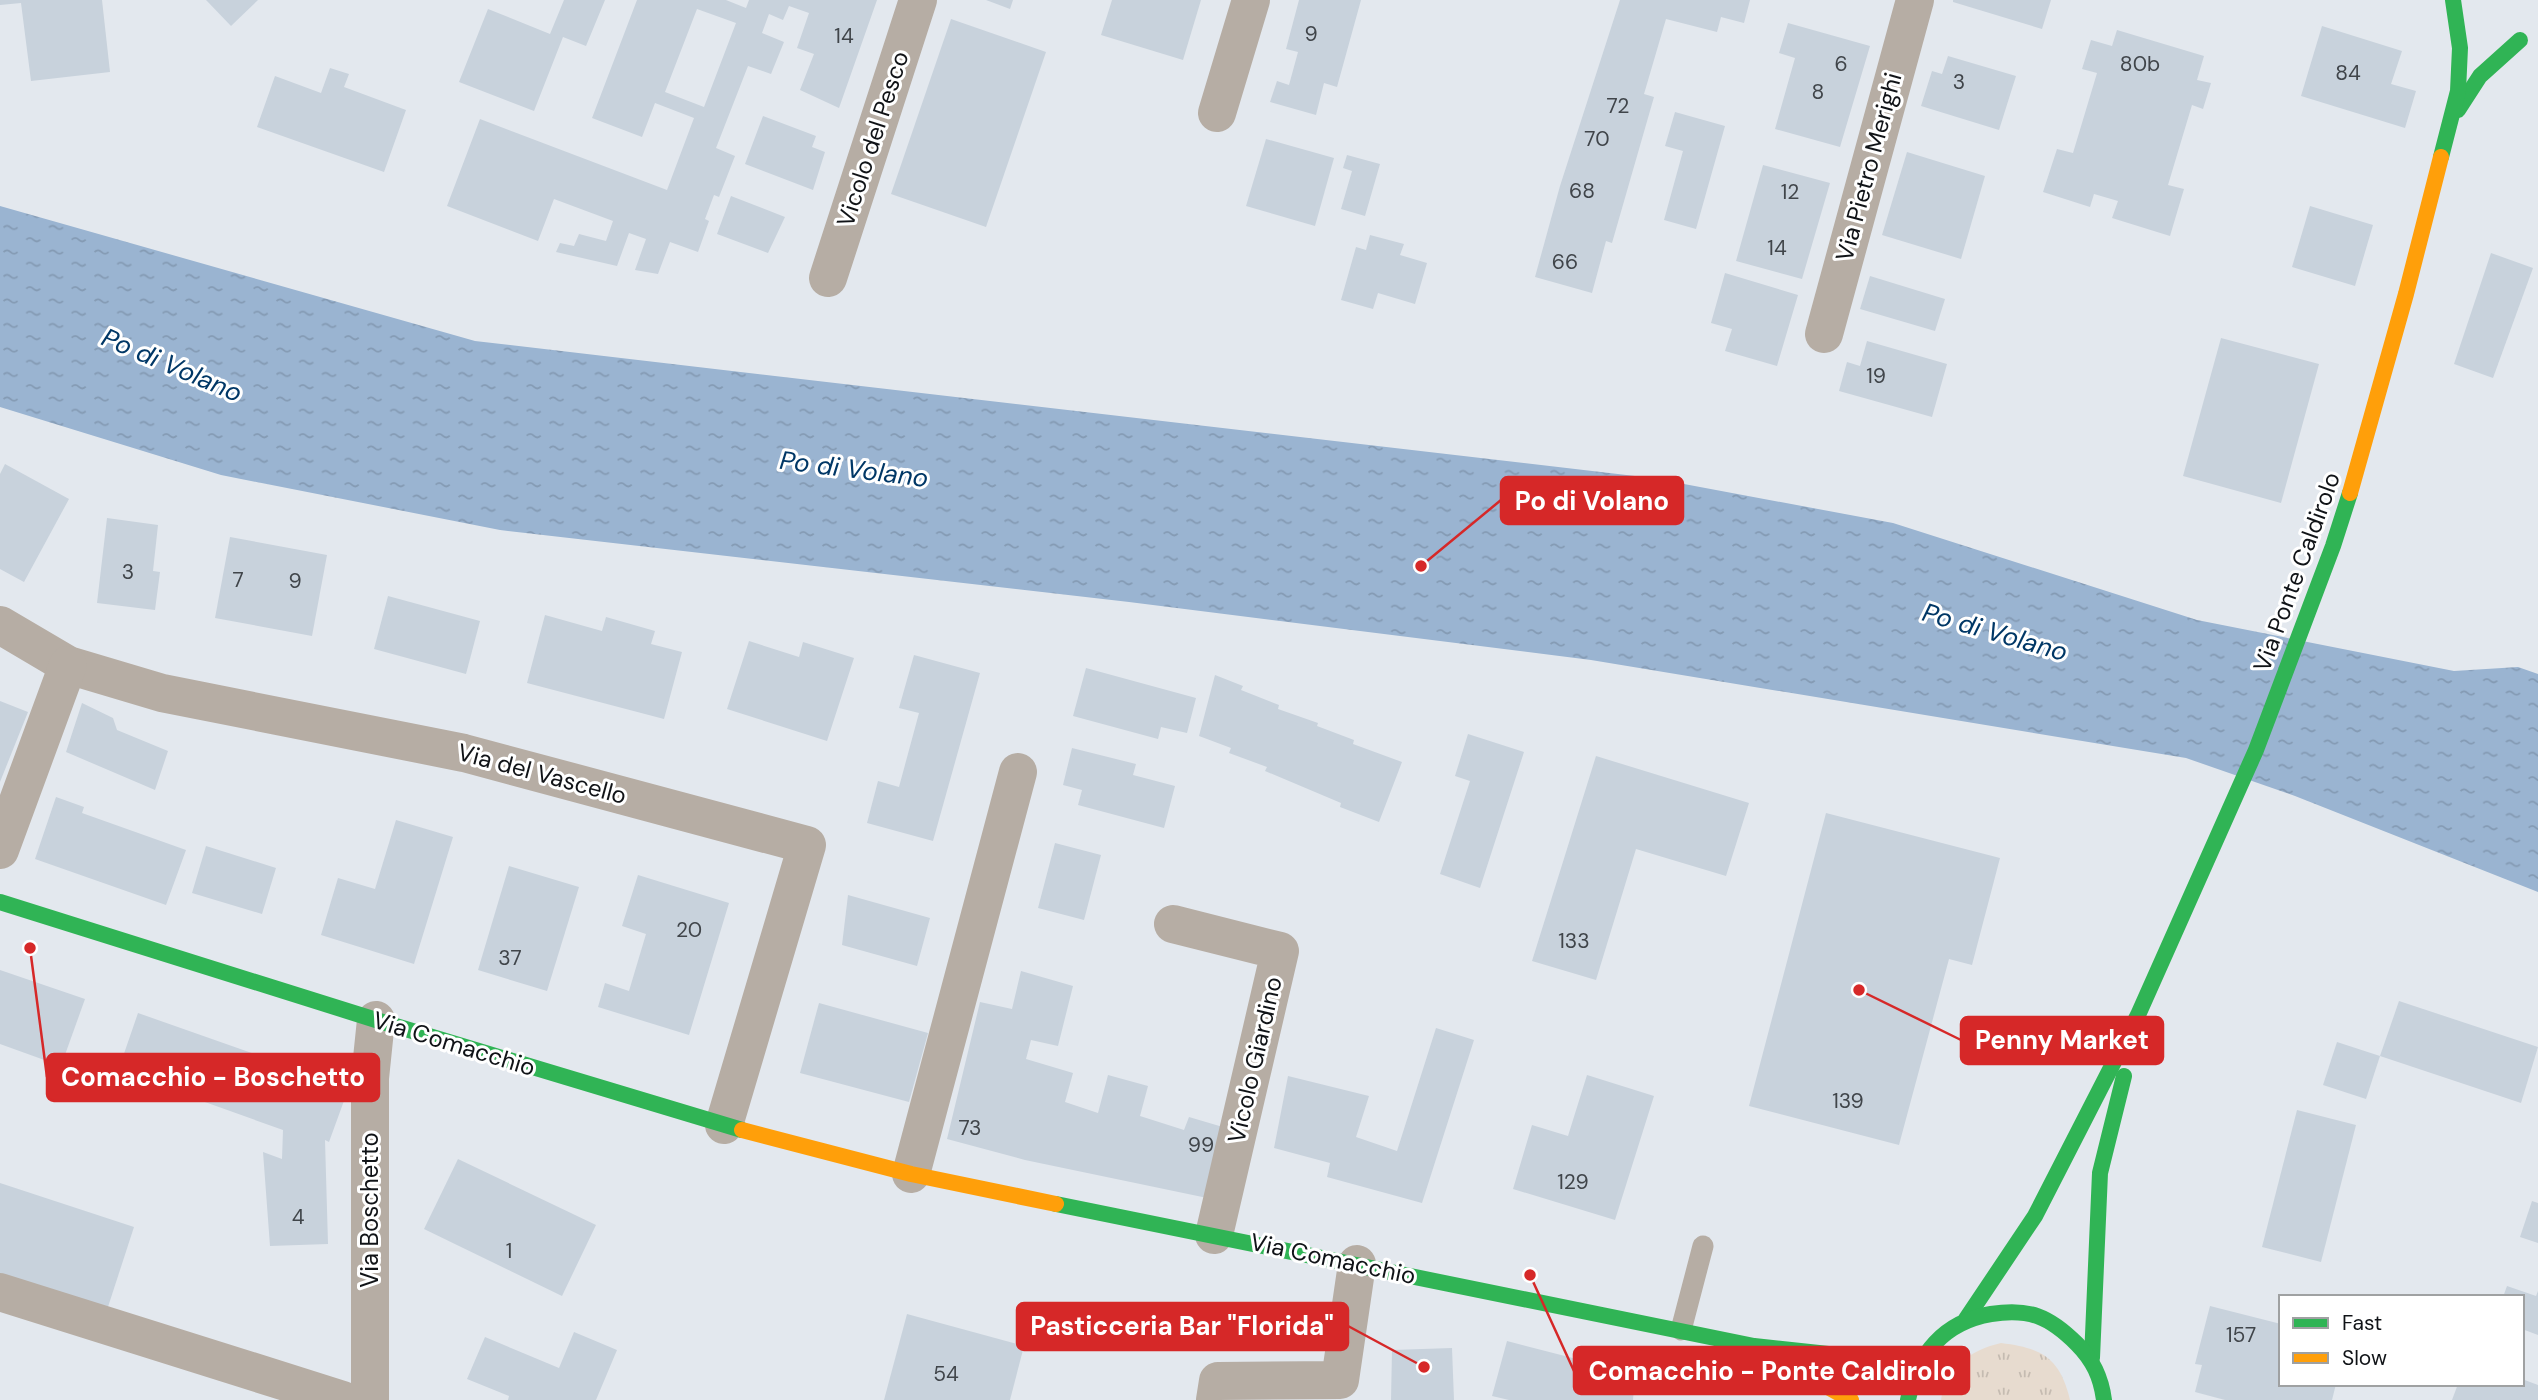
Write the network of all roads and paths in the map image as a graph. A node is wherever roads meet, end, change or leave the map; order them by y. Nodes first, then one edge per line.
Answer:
1 (918, 0) edge
2 (1251, 0) edge
3 (1915, 0) edge
4 (2455, 0) edge
5 (2476, 20) dead end
6 (2538, 40) edge
7 (1217, 113) dead end
8 (2449, 127) junction
9 (828, 278) dead end
10 (1824, 334) dead end
11 (0, 625) edge
12 (68, 665) junction
13 (1018, 772) dead end
14 (0, 850) edge
15 (0, 902) edge
16 (1173, 924) dead end
17 (2138, 1015) junction
18 (376, 1020) junction
19 (724, 1125) junction
20 (911, 1174) junction
21 (1214, 1235) junction
22 (1703, 1246) dead end
23 (1357, 1264) junction
24 (0, 1292) edge
25 (1966, 1319) junction
26 (1681, 1331) junction
27 (1754, 1346) junction
28 (1922, 1357) junction
29 (2092, 1358) junction
30 (2104, 1395) edge
31 (343, 1400) edge
32 (370, 1400) edge
33 (1215, 1400) edge
34 (1851, 1400) edge
35 (1908, 1400) edge
36 (2123, 1400) edge

1 - 9 street, Vicolo del Pesco
2 - 7 street
3 - 10 street, Via Pietro Merighi
4 - 5 main road
4 - 8 main road, Via Ponte Caldirolo
6 - 8 main road, Via Ponte Caldirolo
8 - 17 main road, Via Ponte Caldirolo
11 - 12 street, Via del Vascello
12 - 14 street
12 - 19 street, Via del Vascello
13 - 20 street
15 - 18 main road, Via Comacchio
16 - 21 street, Vicolo Giardino
17 - 25 main road, Via Ponte Caldirolo
17 - 29 main road, Via Ponte Caldirolo
18 - 19 main road, Via Comacchio
18 - 32 street, Via Boschetto
19 - 20 main road, Via Comacchio
20 - 21 main road, Via Comacchio
21 - 23 main road, Via Comacchio
22 - 26 lane
23 - 26 main road, Via Comacchio
23 - 33 street
24 - 31 street
25 - 28 main road
25 - 29 main road
26 - 27 main road, Via Comacchio
27 - 28 main road, Via Comacchio
27 - 34 main road, Via Comacchio
28 - 35 main road
29 - 30 main road
30 - 36 main road

